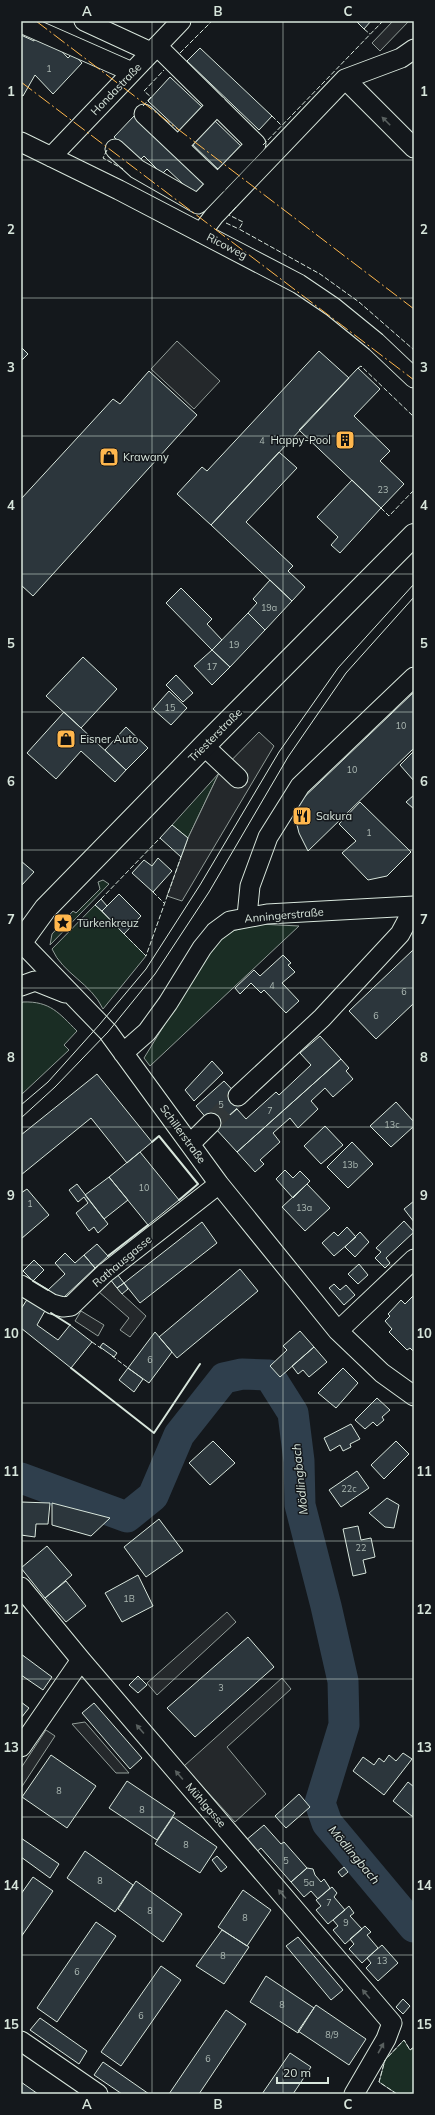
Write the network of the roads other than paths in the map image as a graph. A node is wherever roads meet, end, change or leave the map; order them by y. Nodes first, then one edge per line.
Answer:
1 (84, 21) edge
2 (181, 21) edge
3 (21, 23) edge
4 (154, 49) junction
5 (414, 49) edge
6 (132, 72) junction
7 (345, 79) junction
8 (217, 105) junction
9 (144, 114) dead end
10 (21, 142) edge
11 (178, 146) junction
12 (414, 148) edge
13 (114, 149) dead end
14 (51, 157) junction
15 (218, 184) junction
16 (201, 233) junction
17 (414, 378) edge
18 (414, 535) edge
19 (414, 677) edge
20 (204, 746) junction
21 (238, 778) dead end
22 (414, 907) edge
23 (247, 916) junction
24 (21, 942) edge
25 (21, 986) edge
26 (70, 995) junction
27 (123, 1053) junction
28 (238, 1096) tunnel mouth
29 (211, 1123) tunnel mouth
30 (190, 1144) junction
31 (219, 1184) junction
32 (414, 1259) edge
33 (21, 1285) edge
34 (338, 1331) junction
35 (414, 1396) edge
36 (21, 1587) edge
37 (81, 1660) junction
38 (21, 1747) edge
39 (21, 2041) edge
40 (98, 2094) edge
41 (354, 2094) edge

1 - 4 street
2 - 4 street, Hondastraße
3 - 6 street
4 - 6 street, Hondastraße
4 - 8 street
5 - 7 street
6 - 14 street, Hondastraße
12 -> 7 street
7 - 16 street
8 - 11 street
8 - 15 street
9 - 11 street
10 - 14 street, Ricoweg
11 - 15 street
13 - 15 street
14 - 16 street, Ricoweg
16 - 17 street, Ricoweg
18 - 20 main road, Triesterstraße
19 - 23 street
20 - 21 street
20 - 24 main road, Triesterstraße
22 - 23 street, Anningerstraße
22 - 28 street
23 - 27 street, Anningerstraße
24 - 26 street, Schillerstraße
25 - 26 street
26 - 27 street, Schillerstraße
27 - 30 street, Schillerstraße
29 - 30 street
30 - 31 street, Schillerstraße
31 - 33 street, Rathausgasse
31 - 34 street, Schillerstraße
32 - 34 street
34 - 35 street, Schillerstraße
36 - 37 street, Mühlgasse
37 - 38 street
41 -> 37 street, Mühlgasse
39 - 40 street

